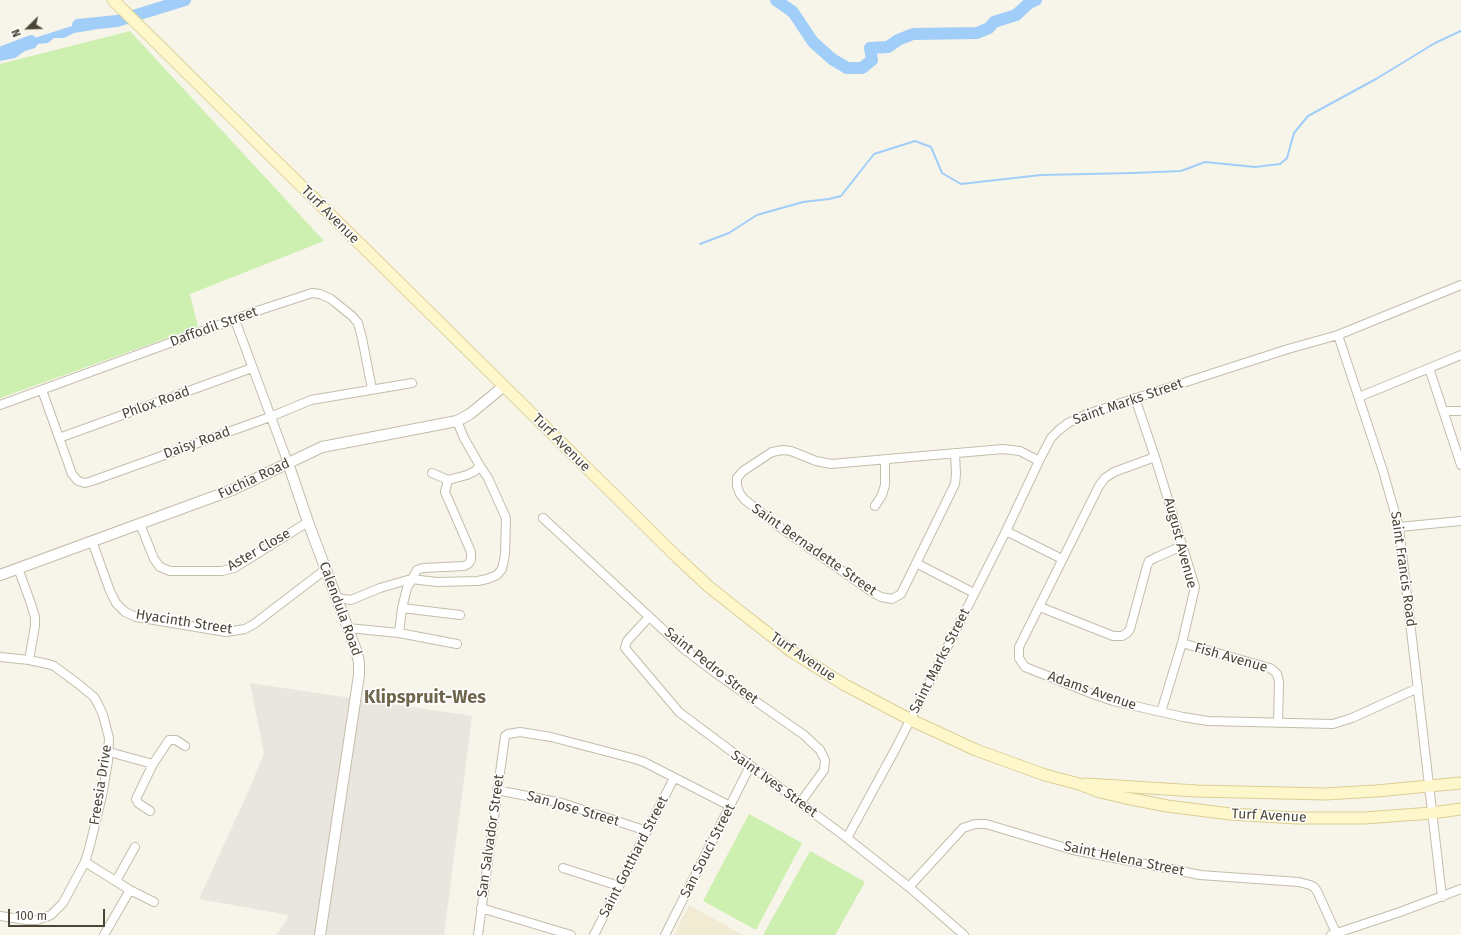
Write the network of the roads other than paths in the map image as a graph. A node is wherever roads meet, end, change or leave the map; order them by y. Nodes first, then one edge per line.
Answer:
1 (113, 0) edge
2 (1461, 285) edge
3 (235, 320) junction
4 (1338, 335) junction
5 (1461, 355) edge
6 (252, 368) junction
7 (1429, 368) junction
8 (412, 382) dead end
9 (504, 386) junction
10 (372, 389) junction
11 (42, 390) junction
12 (1359, 397) junction
13 (1135, 398) junction
14 (0, 405) edge
15 (1444, 411) junction
16 (1461, 411) edge
17 (270, 417) junction
18 (457, 420) junction
19 (59, 438) junction
20 (955, 453) junction
21 (1155, 457) junction
22 (885, 459) junction
23 (1039, 461) junction
24 (288, 463) junction
25 (1461, 465) edge
26 (480, 466) junction
27 (432, 473) dead end
28 (448, 480) junction
29 (875, 506) dead end
30 (543, 518) dead end
31 (1461, 521) edge
32 (308, 522) junction
33 (140, 524) junction
34 (1399, 528) junction
35 (1006, 530) junction
36 (92, 542) junction
37 (1182, 546) junction
38 (1062, 559) junction
39 (916, 563) junction
40 (18, 568) junction
41 (326, 569) junction
42 (0, 575) edge
43 (411, 579) junction
44 (974, 593) junction
45 (337, 598) junction
46 (1040, 607) junction
47 (402, 608) junction
48 (460, 615) dead end
49 (649, 617) junction
50 (348, 628) junction
51 (399, 633) junction
52 (1182, 643) junction
53 (457, 644) dead end
54 (0, 657) edge
55 (29, 660) junction
56 (1418, 688) junction
57 (1161, 712) junction
58 (910, 720) junction
59 (1278, 723) junction
60 (185, 746) dead end
61 (109, 752) junction
62 (154, 764) junction
63 (750, 766) junction
64 (674, 778) junction
65 (1461, 783) edge
66 (1079, 784) junction
67 (1428, 787) junction
68 (497, 790) junction
69 (800, 803) junction
70 (730, 806) junction
71 (1461, 809) edge
72 (150, 812) dead end
73 (1432, 813) junction
74 (647, 831) junction
75 (847, 838) junction
76 (135, 847) dead end
77 (85, 862) junction
78 (563, 868) dead end
79 (116, 881) junction
80 (619, 886) junction
81 (909, 887) junction
82 (1461, 889) edge
83 (130, 890) junction
84 (1442, 897) junction
85 (154, 902) dead end
86 (481, 908) junction
87 (0, 916) edge
88 (1334, 934) edge
89 (104, 935) edge
90 (320, 935) edge
91 (478, 935) edge
92 (571, 935) edge
93 (594, 935) edge
94 (665, 935) edge
95 (964, 935) edge

1 - 9 main road, Turf Avenue
2 - 4 street, Saint Marks Street
3 - 6 street, Calendula Road
3 - 10 street, Daffodil Street
3 - 11 street, Daffodil Street
4 - 12 street, Saint Francis Road
4 - 13 street, Saint Marks Street
5 - 7 street
6 - 17 street, Calendula Road
6 - 19 street, Phlox Road
7 - 12 street
7 - 15 street
8 - 10 street, Daisy Road
9 - 18 street, Fuchia Road
9 - 58 main road, Turf Avenue
10 - 17 street, Daisy Road
11 - 14 street, Daffodil Street
11 - 19 street, Daisy Road
12 - 34 street, Saint Francis Road
13 - 21 street, August Avenue
13 - 23 street, Saint Marks Street
15 - 16 street
15 - 25 street
17 - 19 street, Daisy Road
17 - 24 street, Calendula Road
18 - 24 street, Fuchia Road
18 - 26 street
20 - 22 street, Saint Bernadette Street
20 - 23 street, Saint Bernadette Street
20 - 39 street
21 - 37 street, August Avenue
21 - 38 street, Adams Avenue
22 - 29 street
22 - 39 street, Saint Bernadette Street
23 - 35 street, Saint Marks Street
24 - 32 street, Calendula Road
24 - 33 street, Fuchia Road
26 - 28 street
26 - 43 street
27 - 28 street
28 - 43 street
30 - 49 street, Saint Pedro Street
31 - 34 street
32 - 33 street, Aster Close
32 - 41 street, Calendula Road
33 - 36 street, Fuchia Road
34 - 56 street, Saint Francis Road
35 - 38 street
35 - 44 street, Saint Marks Street
36 - 40 street, Fuchia Road
36 - 41 street, Hyacinth Street
37 - 46 street
37 - 52 street, August Avenue
38 - 46 street, Adams Avenue
39 - 44 street
40 - 42 street, Fuchia Road
40 - 55 street
41 - 45 street, Calendula Road
43 - 45 street
43 - 47 street
44 - 58 street, Saint Marks Street
45 - 50 street, Calendula Road
46 - 57 street, Adams Avenue
47 - 48 street
47 - 51 street
49 - 63 street, Saint Ives Street
49 - 69 street, Saint Pedro Street
50 - 51 street
50 - 90 street, Calendula Road
51 - 53 street
52 - 57 street, August Avenue
52 - 59 street, Fish Avenue
54 - 55 street, Freesia Drive
55 - 61 street, Freesia Drive
56 - 59 street, Adams Avenue
56 - 67 street, Saint Francis Road
57 - 59 street, Adams Avenue
58 - 66 main road, Turf Avenue
58 - 75 street, Saint Marks Street
60 - 62 street
61 - 62 street
61 - 77 street, Freesia Drive
62 - 72 street
63 - 69 street, Saint Ives Street
63 - 70 street, San Souci Street
64 - 68 street, San Salvador Street
64 - 70 street
64 - 74 street, Saint Gotthard Street
65 - 67 main road, Turf Avenue
66 - 67 main road, Turf Avenue
66 - 73 main road, Turf Avenue
67 - 73 street, Saint Francis Road
68 - 74 street, San Jose Street
68 - 86 street, San Salvador Street
69 - 75 street, Saint Ives Street
70 - 94 street, San Souci Street
71 - 73 main road, Turf Avenue
73 - 84 street
74 - 80 street, Saint Gotthard Street
75 - 81 street, Saint Ives Street
76 - 79 street
77 - 79 street
77 - 87 street, Freesia Drive
78 - 80 street
79 - 83 street
80 - 93 street, Saint Gotthard Street
81 - 88 street, Saint Helena Street
81 - 95 street, Saint Ives Street
82 - 84 street
83 - 85 street
83 - 89 street
84 - 88 street
86 - 91 street, San Salvador Street
86 - 92 street

